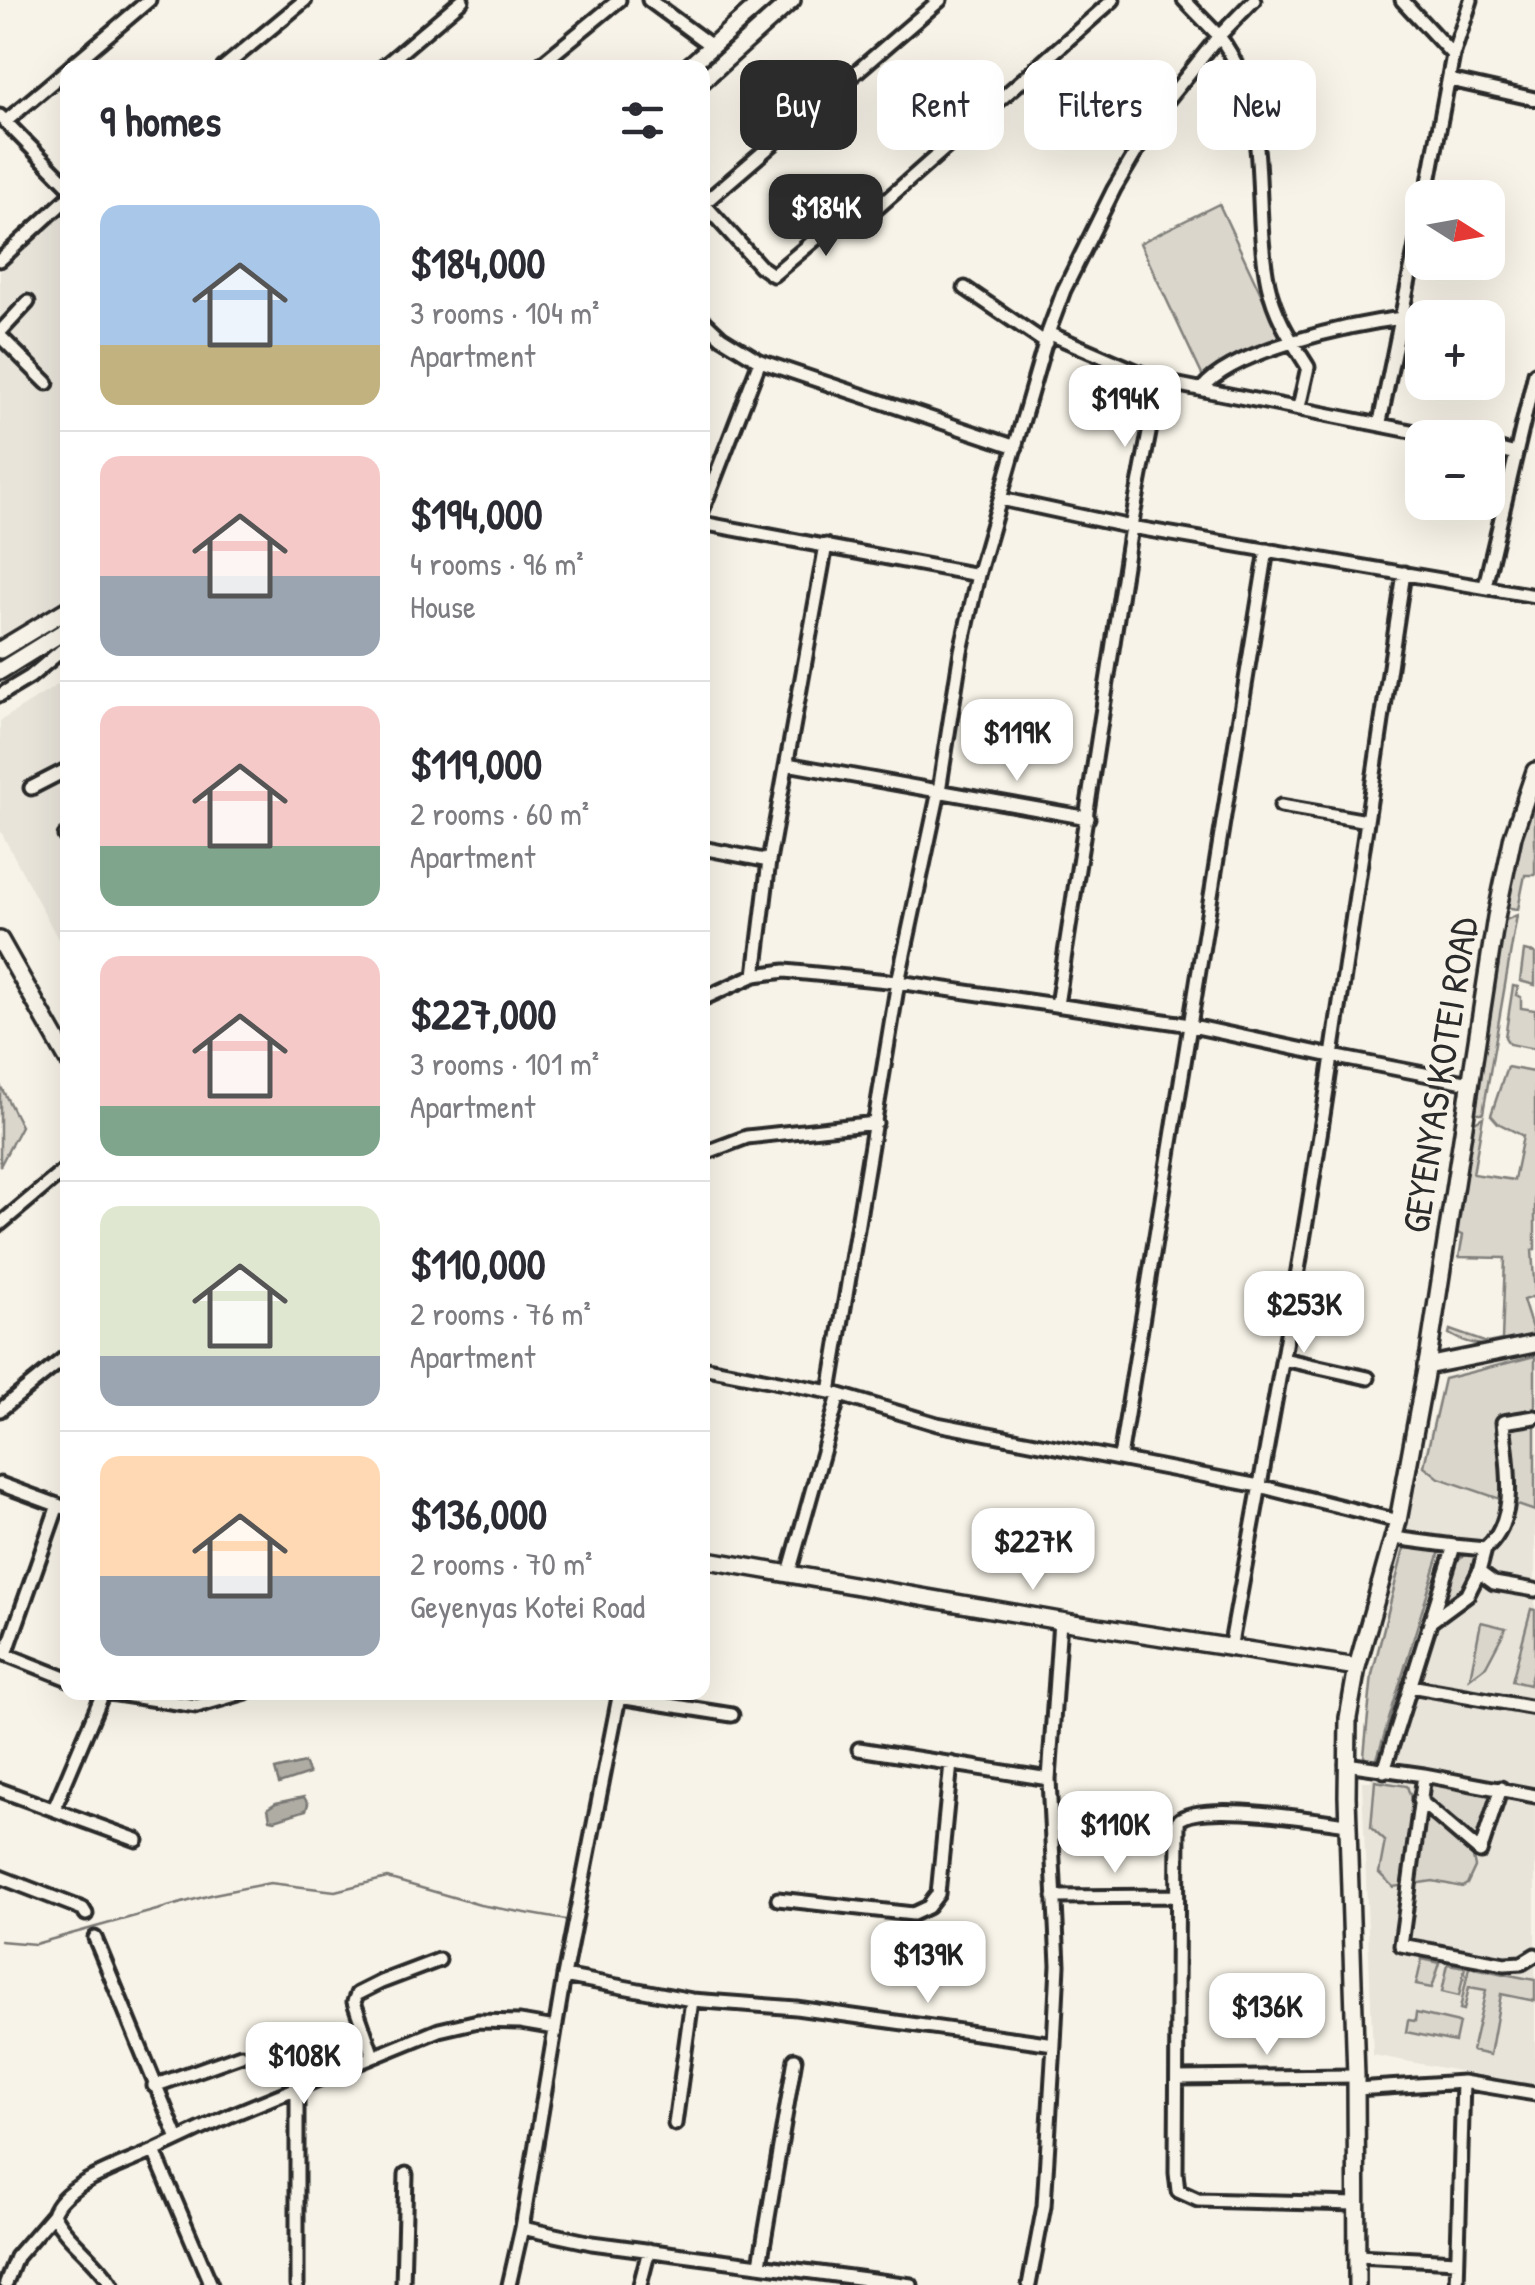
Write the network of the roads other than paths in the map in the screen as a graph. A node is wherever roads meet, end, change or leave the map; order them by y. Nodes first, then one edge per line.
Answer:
1 (149, 0) edge
2 (305, 0) edge
3 (462, 0) edge
4 (619, 0) edge
5 (649, 0) edge
6 (764, 0) edge
7 (792, 0) edge
8 (940, 0) edge
9 (1112, 0) edge
10 (1184, 0) edge
11 (1254, 0) edge
12 (1402, 0) edge
13 (1472, 0) edge
14 (1219, 36) junction
15 (710, 45) junction
16 (1454, 55) junction
17 (78, 60) edge
18 (234, 60) edge
19 (391, 60) edge
20 (546, 60) edge
21 (694, 60) edge
22 (60, 74) edge
23 (710, 74) edge
24 (1450, 80) junction
25 (1535, 99) edge
26 (3, 119) edge
27 (60, 177) edge
28 (1430, 180) edge
29 (710, 198) edge
30 (60, 205) edge
31 (710, 212) edge
32 (0, 260) edge
33 (1409, 280) edge
34 (965, 288) dead end
35 (28, 302) dead end
36 (1402, 318) junction
37 (710, 327) edge
38 (0, 334) edge
39 (1047, 338) junction
40 (1290, 341) junction
41 (760, 360) junction
42 (1535, 373) edge
43 (1159, 381) junction
44 (46, 383) dead end
45 (1202, 389) junction
46 (1298, 407) junction
47 (1380, 422) junction
48 (1405, 428) edge
49 (1016, 447) junction
50 (1505, 451) edge
51 (1516, 454) junction
52 (710, 490) edge
53 (1001, 498) junction
54 (710, 524) edge
55 (1131, 527) junction
56 (826, 544) junction
57 (1268, 550) junction
58 (1404, 573) junction
59 (978, 575) junction
60 (1485, 586) junction
61 (1535, 596) edge
62 (60, 614) edge
63 (60, 634) edge
64 (0, 650) edge
65 (60, 652) edge
66 (0, 671) edge
67 (0, 694) edge
68 (787, 764) junction
69 (1535, 770) edge
70 (60, 773) edge
71 (30, 788) dead end
72 (939, 790) junction
73 (1282, 806) dead end
74 (1088, 818) junction
75 (1367, 822) junction
76 (710, 850) edge
77 (769, 861) junction
78 (0, 940) edge
79 (755, 975) junction
80 (898, 982) junction
81 (710, 995) edge
82 (1057, 1005) junction
83 (1190, 1026) junction
84 (60, 1046) edge
85 (1332, 1056) junction
86 (1470, 1083) junction
87 (876, 1123) junction
88 (710, 1151) edge
89 (60, 1174) edge
90 (0, 1224) edge
91 (1535, 1344) edge
92 (1283, 1359) junction
93 (60, 1361) edge
94 (1426, 1366) junction
95 (710, 1369) edge
96 (1368, 1378) dead end
97 (834, 1393) junction
98 (0, 1410) edge
99 (1535, 1417) edge
100 (1120, 1458) junction
101 (0, 1484) edge
102 (1260, 1486) junction
103 (60, 1506) edge
104 (60, 1514) edge
105 (1398, 1521) junction
106 (1394, 1538) junction
107 (1454, 1546) junction
108 (1485, 1549) junction
109 (710, 1560) edge
110 (1479, 1572) junction
111 (789, 1574) junction
112 (1535, 1590) edge
113 (1060, 1621) junction
114 (1430, 1622) junction
115 (1230, 1649) junction
116 (3, 1653) edge
117 (1357, 1668) junction
118 (60, 1675) edge
119 (1410, 1686) junction
120 (100, 1700) edge
121 (148, 1700) edge
122 (222, 1700) edge
123 (618, 1700) edge
124 (647, 1700) edge
125 (1535, 1708) edge
126 (732, 1715) dead end
127 (859, 1750) dead end
128 (951, 1764) junction
129 (1346, 1764) junction
130 (1384, 1771) junction
131 (1424, 1775) junction
132 (1049, 1779) junction
133 (1501, 1788) junction
134 (0, 1790) edge
135 (1535, 1796) edge
136 (1419, 1800) junction
137 (54, 1809) junction
138 (1348, 1824) junction
139 (137, 1840) dead end
140 (0, 1877) edge
141 (1176, 1896) junction
142 (1054, 1897) junction
143 (778, 1900) dead end
144 (86, 1914) dead end
145 (95, 1938) dead end
146 (1535, 1955) edge
147 (439, 1960) dead end
148 (564, 1976) junction
149 (692, 2000) junction
150 (554, 2028) junction
151 (1054, 2044) junction
152 (241, 2055) dead end
153 (373, 2056) junction
154 (795, 2059) dead end
155 (1177, 2078) junction
156 (1356, 2082) junction
157 (1463, 2082) junction
158 (154, 2086) junction
159 (296, 2087) junction
160 (1535, 2094) edge
161 (675, 2124) dead end
162 (178, 2139) junction
163 (154, 2151) junction
164 (406, 2174) dead end
165 (1356, 2204) junction
166 (53, 2214) junction
167 (522, 2228) junction
168 (649, 2250) junction
169 (1358, 2256) junction
170 (1456, 2261) junction
171 (760, 2264) junction
172 (6, 2283) edge
173 (112, 2285) edge
174 (211, 2285) edge
175 (297, 2285) edge
176 (403, 2285) edge
177 (509, 2285) edge
178 (640, 2285) edge
179 (912, 2285) edge
180 (1029, 2285) edge
181 (1357, 2285) edge
182 (1456, 2285) edge

1 - 17 street
2 - 18 street
3 - 19 street
4 - 20 street
5 - 15 street
6 - 15 street
7 - 23 street
8 - 29 street
9 - 31 street
10 - 14 street
11 - 14 street
12 - 16 street
13 - 16 street
14 - 39 street
14 - 40 street
15 - 21 street
16 - 24 street
22 - 26 street
24 - 25 street
24 - 28 street
26 - 27 street
30 - 32 street
33 - 36 street
34 - 39 street
35 - 38 street
36 - 40 street
36 - 47 street
37 - 41 street
38 - 44 street
39 - 43 street
39 - 49 street
40 - 45 street
40 - 46 street
41 - 49 street
41 - 52 street
42 - 51 street
43 - 45 street
43 - 55 street
45 - 46 street
46 - 47 street
47 - 48 street
49 - 53 street
50 - 51 street
51 - 60 street
53 - 55 street
53 - 59 street
54 - 56 street
55 - 57 street
55 - 74 street
56 - 59 street
56 - 68 street
57 - 58 street
57 - 83 street
58 - 60 street
58 - 75 street
59 - 72 street
60 - 61 street
62 - 64 street
63 - 66 street
65 - 67 street
68 - 72 street
68 - 77 street
69 - 86 street, GEYENYAS KOTEI ROAD
70 - 71 street
72 - 74 street
72 - 80 street
73 - 75 street
74 - 82 street
75 - 85 street
76 - 77 street
77 - 79 street
78 - 84 street
79 - 80 street
79 - 81 street
80 - 82 street
80 - 87 street
82 - 83 street
83 - 85 street
83 - 100 street
85 - 86 street
85 - 92 street
86 - 94 street, GEYENYAS KOTEI ROAD
87 - 88 street
87 - 97 street
89 - 90 street
91 - 94 street
92 - 96 street
92 - 102 street
93 - 98 street
94 - 105 street, GEYENYAS KOTEI ROAD
95 - 97 street
97 - 100 street
97 - 111 street
99 - 108 street
100 - 102 street
101 - 103 street
102 - 105 street
102 - 115 street
104 - 116 street
105 - 106 street, GEYENYAS KOTEI ROAD
106 - 107 street
106 - 117 street, GEYENYAS KOTEI ROAD
107 - 108 street
107 - 114 street
108 - 110 street
109 - 111 street
110 - 112 street
110 - 114 street
111 - 113 street
113 - 115 street
113 - 132 street
114 - 119 street
115 - 117 street
116 - 118 street
117 - 129 street, GEYENYAS KOTEI ROAD
119 - 125 street
119 - 130 street
120 - 137 street
121 - 122 street
123 - 148 street
124 - 126 street
127 - 128 street
128 - 132 street
128 - 143 street
129 - 130 street
129 - 138 street, GEYENYAS KOTEI ROAD
130 - 131 street
131 - 133 street
131 - 136 street
132 - 142 street
133 - 135 street
133 - 136 street
134 - 137 street
136 - 146 street
137 - 139 street
138 - 141 street
138 - 156 street, GEYENYAS KOTEI ROAD
140 - 144 street
141 - 142 street
141 - 155 street
142 - 151 street
145 - 158 street
147 - 153 street
148 - 149 street
148 - 150 street
149 - 151 street
149 - 161 street
150 - 153 street
150 - 167 street
151 - 180 street
152 - 158 street
153 - 159 street
154 - 171 street
155 - 156 street
155 - 165 street
156 - 157 street
156 - 165 street, GEYENYAS KOTEI ROAD
157 - 160 street
157 - 170 street
158 - 162 street
159 - 162 street
159 - 175 street
162 - 163 street
163 - 166 street
163 - 174 street
164 - 176 street
165 - 169 street, GEYENYAS KOTEI ROAD
166 - 172 street
166 - 173 street
167 - 168 street
167 - 177 street
168 - 171 street
168 - 178 street
169 - 170 street
169 - 181 street, GEYENYAS KOTEI ROAD
170 - 182 street
171 - 179 street

